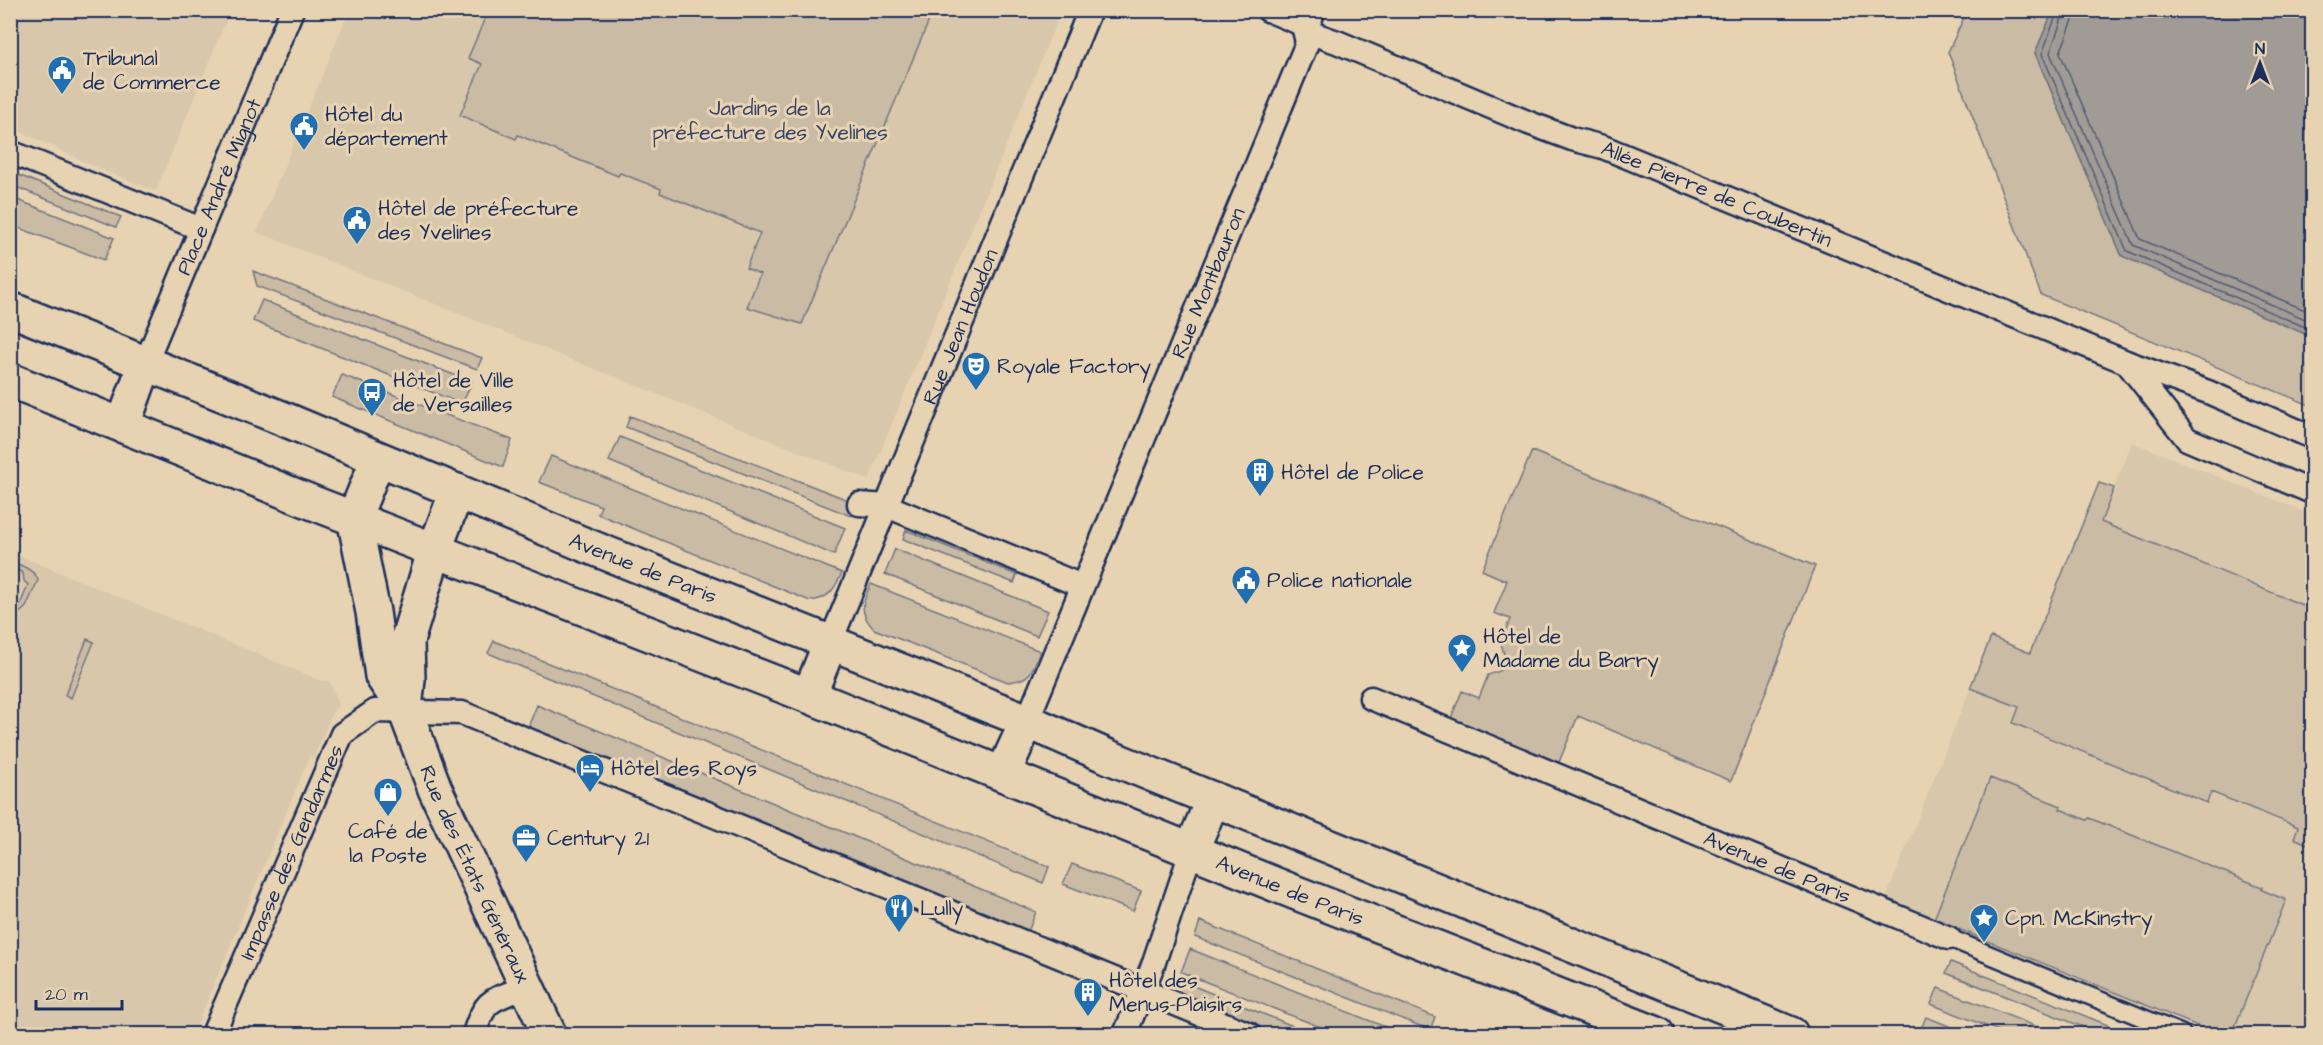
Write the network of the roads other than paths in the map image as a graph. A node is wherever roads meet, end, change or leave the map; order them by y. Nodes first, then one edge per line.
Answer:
1 (292, 10) edge
2 (1090, 10) edge
3 (1268, 10) edge
4 (1314, 10) edge
5 (1305, 33) junction
6 (10, 152) edge
7 (201, 230) junction
8 (10, 309) edge
9 (2126, 362) junction
10 (145, 364) junction
11 (10, 380) edge
12 (123, 425) junction
13 (2313, 437) edge
14 (378, 459) junction
15 (457, 491) junction
16 (2313, 492) edge
17 (859, 504) dead end
18 (887, 506) junction
19 (354, 518) junction
20 (435, 549) junction
21 (1082, 586) junction
22 (830, 644) junction
23 (809, 696) junction
24 (1371, 698) dead end
25 (405, 710) junction
26 (1027, 721) junction
27 (1003, 774) junction
28 (1213, 799) junction
29 (1192, 849) junction
30 (1949, 938) joint
31 (526, 987) junction
32 (1143, 991) junction
33 (213, 1035) edge
34 (474, 1035) edge
35 (549, 1035) edge
36 (1125, 1035) edge
37 (1249, 1035) edge
38 (1657, 1035) edge
39 (1791, 1035) edge
40 (2182, 1035) edge

1 - 7 street, Place André Mignot
2 - 18 street, Rue Jean Houdon
3 - 5 street
4 - 5 street, Rue Montbauron
5 - 9 street, Allée Pierre de Coubertin
5 - 21 street, Rue Montbauron
6 - 7 street
7 - 10 street, Place André Mignot
8 - 10 main road, Avenue de Paris
9 - 13 street, Allée Pierre de Coubertin
9 - 16 street, Allée Pierre de Coubertin
10 - 12 main road
10 - 14 main road, Avenue de Paris
11 - 12 main road, Avenue de Paris
12 - 19 main road, Avenue de Paris
14 - 15 main road, Avenue de Paris
14 - 19 main road
15 - 20 main road
15 - 22 main road, Avenue de Paris
17 - 18 street
18 - 21 street
18 - 22 street, Rue Jean Houdon
19 - 20 main road, Avenue de Paris
19 - 25 main road, Rue des États Généraux
20 - 23 main road, Avenue de Paris
20 - 25 main road, Rue des États Généraux
21 - 26 street, Rue Montbauron
22 - 23 main road
22 - 26 main road, Avenue de Paris
23 - 27 main road, Avenue de Paris
24 - 30 street, Avenue de Paris
25 - 31 main road, Rue des États Généraux
25 - 32 street, Impasse des Gendarmes
25 - 33 street, Impasse des Gendarmes
26 - 27 main road
26 - 28 main road, Avenue de Paris
27 - 29 main road, Avenue de Paris
28 - 29 main road, Avenue de Paris
28 - 39 main road, Avenue de Paris
29 - 32 street
29 - 38 main road, Avenue de Paris
30 - 40 street, Avenue de Paris
31 - 34 street
31 - 35 main road, Rue des États Généraux
32 - 36 street
32 - 37 street, Impasse des Gendarmes

